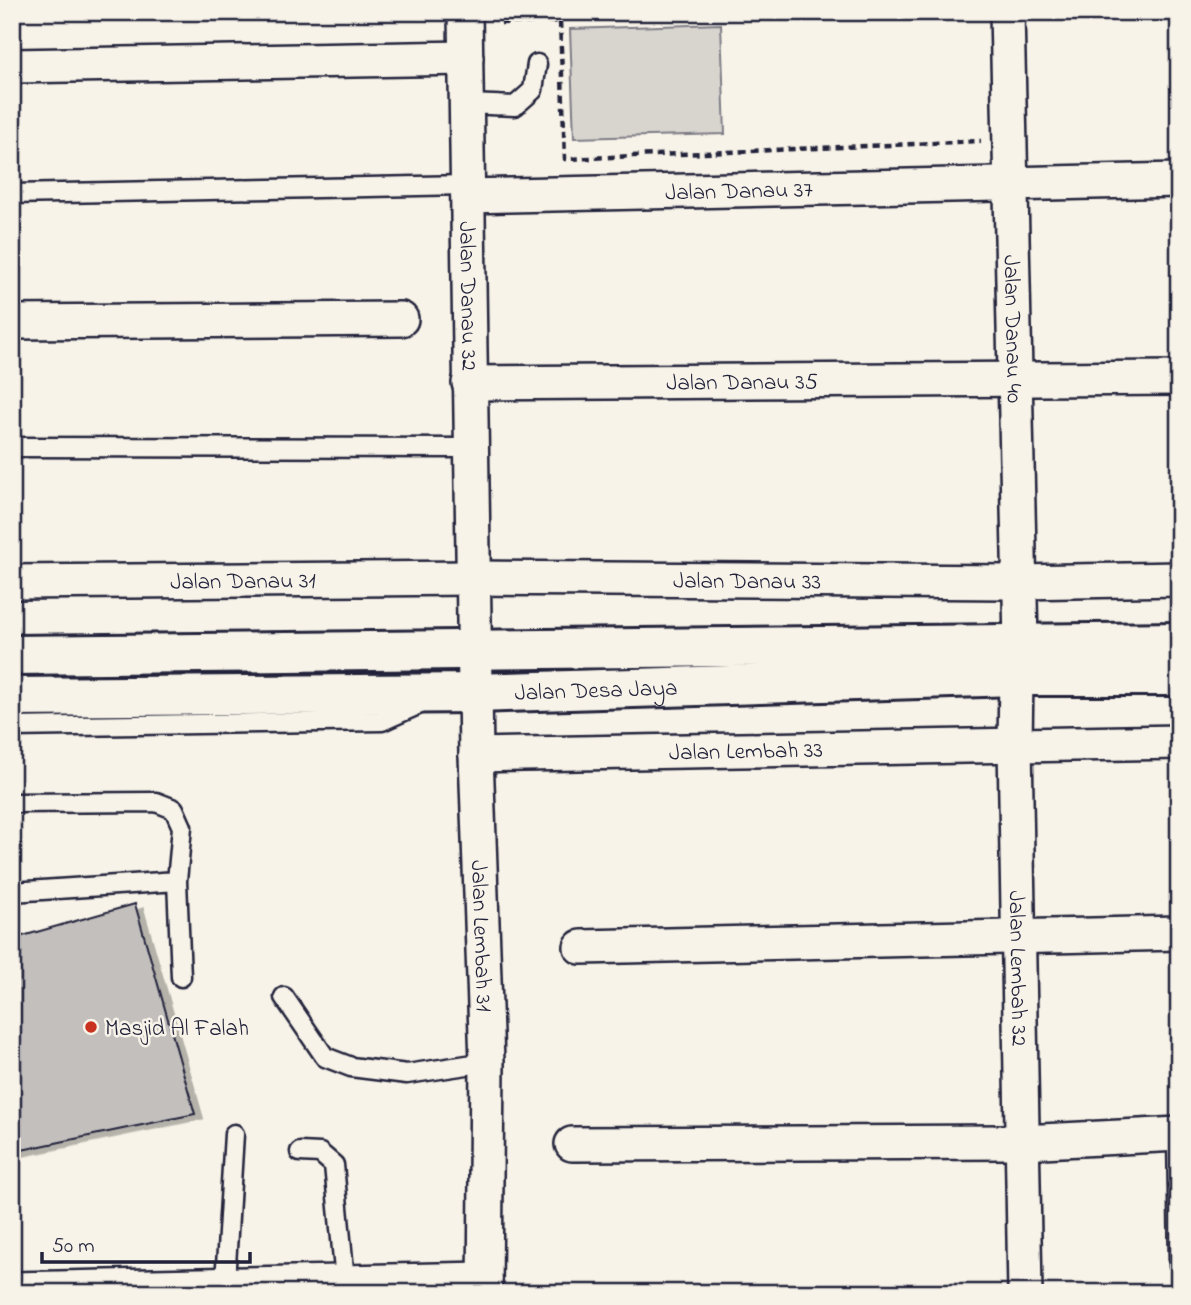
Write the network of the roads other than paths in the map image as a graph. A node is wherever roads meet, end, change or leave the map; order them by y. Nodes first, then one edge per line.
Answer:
1 (465, 12) edge
2 (1007, 12) edge
3 (466, 58) junction
4 (537, 64) dead end
5 (12, 66) edge
6 (467, 104) junction
7 (1179, 180) edge
8 (1011, 184) junction
9 (468, 190) junction
10 (12, 194) edge
11 (401, 319) dead end
12 (12, 322) edge
13 (1179, 378) edge
14 (1015, 379) junction
15 (469, 383) junction
16 (12, 447) edge
17 (471, 448) junction
18 (473, 578) junction
19 (1179, 579) edge
20 (12, 582) edge
21 (1020, 582) junction
22 (1179, 642) edge
23 (474, 650) junction
24 (12, 655) edge
25 (1019, 660) junction
26 (1179, 676) edge
27 (459, 693) junction
28 (12, 697) edge
29 (12, 727) edge
30 (1179, 743) edge
31 (1015, 745) junction
32 (476, 755) junction
33 (12, 803) edge
34 (177, 881) junction
35 (12, 892) edge
36 (1179, 933) edge
37 (1019, 938) junction
38 (581, 947) dead end
39 (181, 977) dead end
40 (284, 997) dead end
41 (487, 1062) junction
42 (234, 1134) dead end
43 (1178, 1134) edge
44 (1023, 1142) junction
45 (572, 1144) dead end
46 (300, 1152) dead end
47 (1179, 1264) edge
48 (225, 1282) junction
49 (345, 1282) junction
50 (485, 1286) edge
51 (12, 1289) edge
52 (1025, 1293) edge

1 - 3 street, Jalan Danau 32
2 - 8 street, Jalan Danau 40
3 - 5 street
3 - 6 street, Jalan Danau 32
4 - 6 lane
6 - 9 street, Jalan Danau 32
7 - 8 street, Jalan Danau 37
8 - 9 street, Jalan Danau 37
8 - 14 street, Jalan Danau 40
9 - 10 lane
9 - 15 street, Jalan Danau 32
11 - 12 street
13 - 14 street, Jalan Danau 35
14 - 15 street, Jalan Danau 35
14 - 21 street, Jalan Danau 40
15 - 17 street, Jalan Danau 32
16 - 17 lane
17 - 18 street, Jalan Danau 32
18 - 20 street, Jalan Danau 31
18 - 21 street, Jalan Danau 33
18 - 23 street, Jalan Lembah 31
19 - 21 street, Jalan Danau 33
21 - 25 street, Jalan Danau 40
22 - 25 main road, Jalan Desa Jaya
23 - 24 main road, Jalan Desa Jaya
23 - 25 main road, Jalan Desa Jaya
23 - 27 street, Jalan Lembah 31
25 - 26 main road, Jalan Desa Jaya
25 - 27 main road, Jalan Desa Jaya
25 - 31 street, Jalan Lembah 32
27 - 28 main road, Jalan Desa Jaya
27 - 29 lane
27 - 32 street, Jalan Lembah 31
30 - 31 street, Jalan Lembah 33
31 - 32 street, Jalan Lembah 33
31 - 37 street, Jalan Lembah 32
32 - 41 street, Jalan Lembah 31
33 - 34 lane
34 - 35 lane
34 - 39 lane
36 - 37 street
37 - 38 street
37 - 44 street, Jalan Lembah 32
40 - 41 lane
41 - 50 street, Jalan Lembah 31
42 - 48 lane
43 - 44 street
43 - 47 lane
44 - 45 street
44 - 52 street, Jalan Lembah 32
46 - 49 lane
48 - 49 street
48 - 51 street
49 - 50 street

